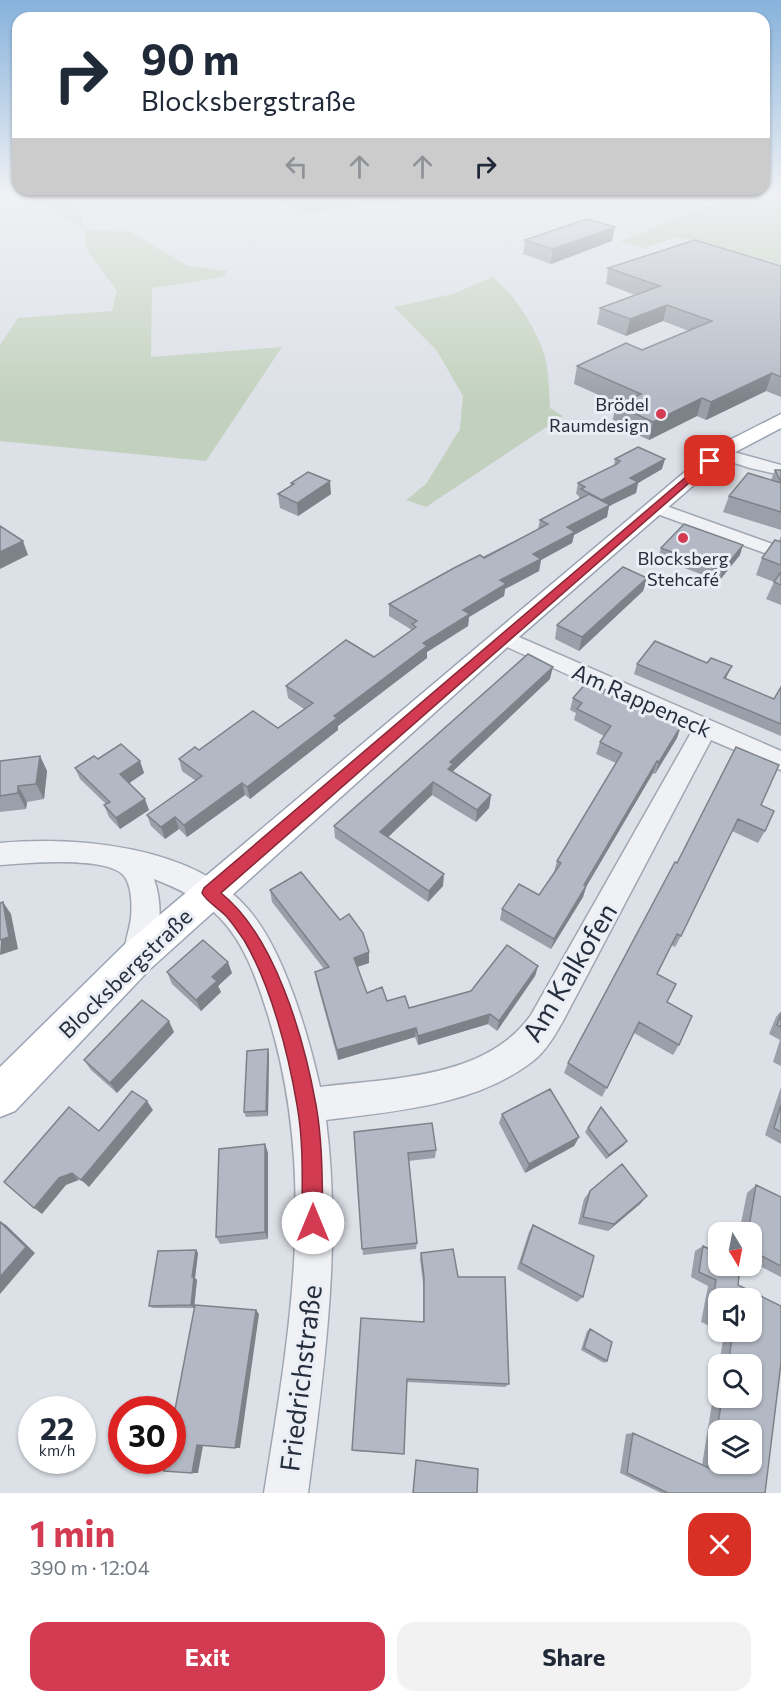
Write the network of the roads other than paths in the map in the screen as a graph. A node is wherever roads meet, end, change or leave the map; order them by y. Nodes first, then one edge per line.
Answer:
1 (781, 420) edge
2 (719, 453) junction
3 (781, 470) edge
4 (655, 507) junction
5 (781, 553) edge
6 (503, 637) junction
7 (705, 728) junction
8 (781, 761) edge
9 (0, 854) edge
10 (118, 857) junction
11 (210, 893) junction
12 (137, 957) junction
13 (0, 1096) edge
14 (307, 1105) junction
15 (286, 1493) edge

1 - 2 main road, Blocksbergstraße
2 - 3 street
2 - 4 main road, Blocksbergstraße
4 - 5 street
4 - 6 main road, Blocksbergstraße
6 - 7 street, Am Rappeneck
6 - 11 main road, Blocksbergstraße
7 - 8 street, Am Rappeneck
7 - 14 street, Am Kalkofen
9 - 10 street, Friedrichstraße
10 - 11 street, Friedrichstraße
10 - 12 street
11 - 12 main road, Blocksbergstraße
11 - 14 street, Friedrichstraße
12 - 13 main road, Blocksbergstraße
14 - 15 street, Friedrichstraße

